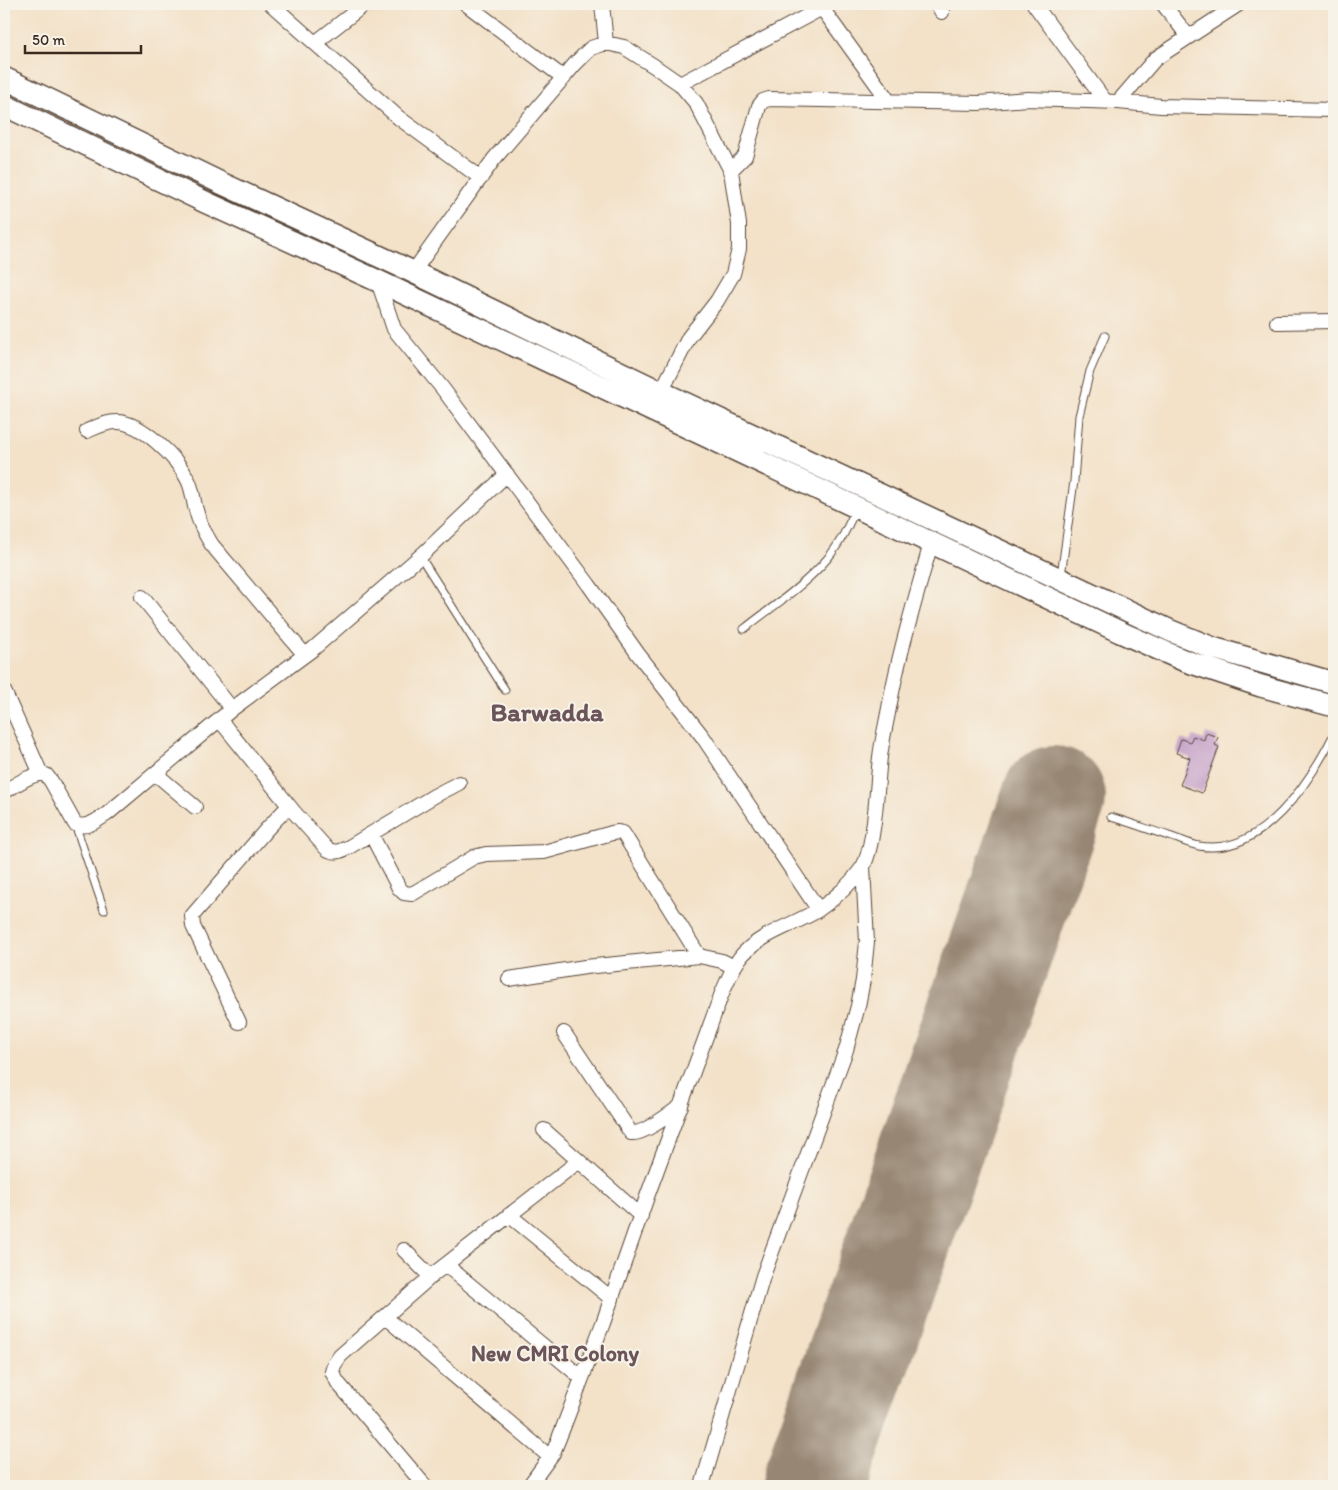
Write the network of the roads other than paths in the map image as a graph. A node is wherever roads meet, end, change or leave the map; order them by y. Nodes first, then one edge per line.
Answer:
1 (271, 4) edge
2 (365, 4) edge
3 (466, 4) edge
4 (602, 4) edge
5 (1034, 4) edge
6 (1163, 4) edge
7 (1239, 4) edge
8 (821, 6) edge
9 (1188, 36) junction
10 (315, 43) junction
11 (606, 43) junction
12 (4, 78) edge
13 (564, 78) junction
14 (680, 84) junction
15 (888, 100) junction
16 (1112, 102) junction
17 (4, 105) edge
18 (1334, 110) edge
19 (730, 171) junction
20 (481, 178) junction
21 (413, 272) junction
22 (378, 281) junction
23 (1334, 321) edge
24 (1277, 322) dead end
25 (1105, 336) dead end
26 (661, 392) junction
27 (87, 431) dead end
28 (507, 474) junction
29 (856, 508) junction
30 (931, 543) junction
31 (420, 556) junction
32 (1056, 590) junction
33 (142, 597) dead end
34 (744, 629) dead end
35 (305, 655) junction
36 (1334, 683) edge
37 (505, 690) dead end
38 (4, 691) edge
39 (1334, 706) edge
40 (232, 708) junction
41 (219, 719) junction
42 (1334, 734) edge
43 (41, 774) junction
44 (156, 774) junction
45 (459, 783) dead end
46 (4, 792) edge
47 (195, 807) dead end
48 (294, 812) junction
49 (1112, 816) dead end
50 (75, 824) junction
51 (371, 834) junction
52 (862, 867) junction
53 (104, 910) dead end
54 (818, 910) junction
55 (699, 956) junction
56 (734, 967) junction
57 (509, 979) dead end
58 (239, 1022) dead end
59 (564, 1033) dead end
60 (681, 1106) junction
61 (544, 1130) dead end
62 (579, 1162) junction
63 (509, 1215) junction
64 (641, 1216) junction
65 (404, 1250) dead end
66 (446, 1264) junction
67 (431, 1277) junction
68 (612, 1299) junction
69 (385, 1317) junction
70 (582, 1378) junction
71 (550, 1457) junction
72 (425, 1486) edge
73 (530, 1486) edge
74 (702, 1486) edge

1 - 10 street
2 - 10 street
3 - 13 street
4 - 11 street
5 - 16 street
6 - 9 street
7 - 9 street
8 - 14 street
8 - 15 street
9 - 16 street
10 - 20 street
11 - 13 street
11 - 14 street
12 - 21 main road
13 - 20 street
14 - 19 street
15 - 16 street
15 - 19 street
16 - 18 street
17 - 22 main road
19 - 26 street
20 - 21 street
21 - 26 main road
22 - 28 street
22 - 29 main road
23 - 24 street
25 - 32 lane
26 - 32 main road
27 - 35 street
28 - 31 street
28 - 54 street
29 - 30 main road
29 - 34 lane
30 - 32 main road
30 - 52 street
31 - 35 street
31 - 37 lane
32 - 36 main road
32 - 39 main road
33 - 40 street
35 - 40 street
38 - 43 street
40 - 41 street
41 - 44 street
41 - 48 street
42 - 49 lane
43 - 46 street
43 - 50 street
44 - 47 street
44 - 50 street
45 - 51 street
48 - 51 street
48 - 58 street
50 - 53 lane
51 - 55 street
52 - 54 street
52 - 74 street
54 - 56 street
55 - 56 street
55 - 57 street
56 - 60 street
59 - 60 street
60 - 64 street
61 - 62 street
62 - 63 street
62 - 64 street
63 - 66 street
63 - 68 street
64 - 68 street
65 - 67 street
66 - 67 street
66 - 70 street
67 - 69 street
68 - 70 street
69 - 71 street
69 - 72 street
70 - 71 street
71 - 73 street

